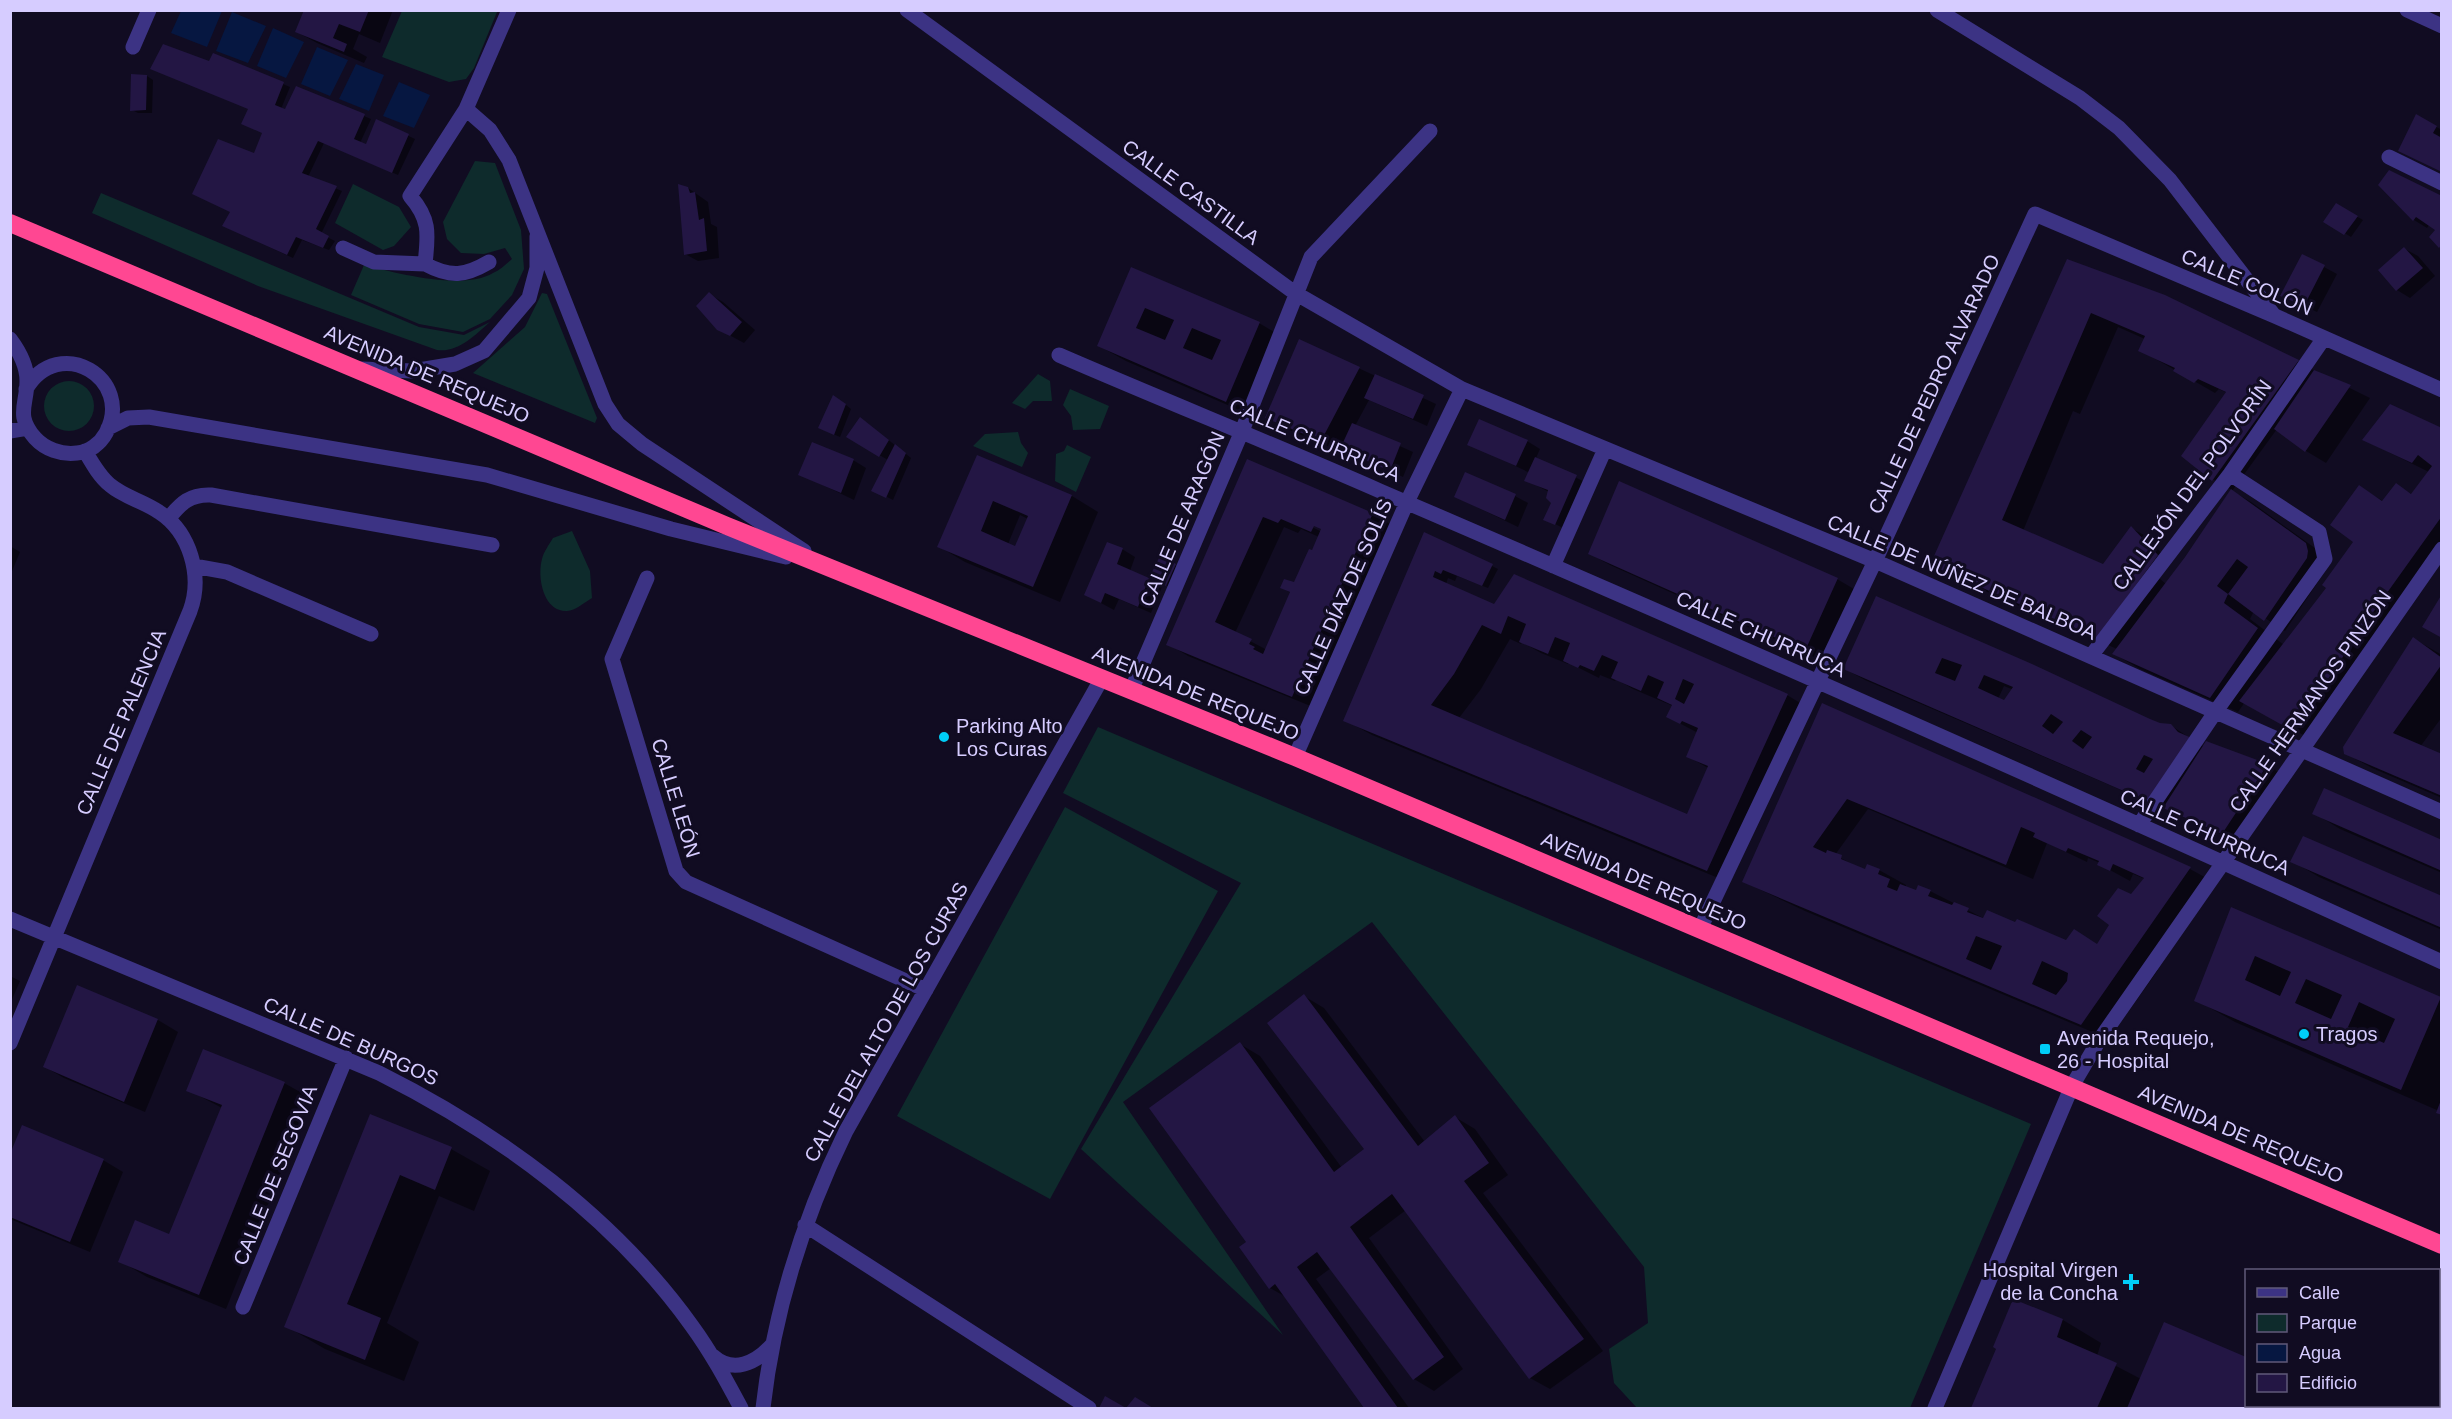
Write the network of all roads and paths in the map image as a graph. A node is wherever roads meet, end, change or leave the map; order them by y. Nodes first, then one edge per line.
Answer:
1 (149, 10) edge
2 (509, 10) edge
3 (907, 10) edge
4 (1936, 10) edge
5 (2410, 11) edge
6 (2442, 26) edge
7 (133, 47) dead end
8 (466, 109) junction
9 (1430, 131) dead end
10 (2389, 157) dead end
11 (2442, 183) edge
12 (2035, 213) joint
13 (10, 223) edge
14 (537, 227) junction
15 (344, 248) dead end
16 (489, 262) dead end
17 (425, 264) junction
18 (1295, 293) junction
19 (2275, 316) junction
20 (2324, 338) junction
21 (10, 339) edge
22 (1059, 355) dead end
23 (358, 369) junction
24 (26, 389) junction
25 (1462, 389) junction
26 (2442, 390) edge
27 (28, 428) junction
28 (108, 428) junction
29 (10, 431) edge
30 (1242, 432) junction
31 (1605, 449) junction
32 (85, 451) junction
33 (2230, 474) junction
34 (1407, 502) junction
35 (168, 519) junction
36 (492, 545) dead end
37 (2442, 549) edge
38 (1875, 561) junction
39 (194, 566) junction
40 (826, 566) junction
41 (1553, 566) junction
42 (647, 578) dead end
43 (371, 634) dead end
44 (2091, 656) junction
45 (1102, 678) junction
46 (1816, 681) junction
47 (1131, 691) junction
48 (2216, 711) junction
49 (2303, 749) junction
50 (1296, 758) junction
51 (2442, 812) edge
52 (2139, 825) junction
53 (2223, 862) junction
54 (10, 919) edge
55 (1700, 929) junction
56 (55, 938) junction
57 (2442, 963) edge
58 (926, 990) junction
59 (10, 1043) edge
60 (346, 1058) junction
61 (2072, 1086) junction
62 (805, 1226) junction
63 (2442, 1245) edge
64 (243, 1307) dead end
65 (772, 1345) junction
66 (710, 1353) junction
67 (741, 1408) edge
68 (763, 1408) edge
69 (1089, 1408) edge
70 (1935, 1408) edge

1 - 7 street
2 - 8 street
3 - 18 street, CALLE CASTILLA
4 - 19 street
5 - 6 street
8 - 14 street, AVENIDA DE REQUEJO
8 - 17 street
9 - 18 street, CALLE DE ARAGÓN
10 - 11 street
12 - 19 street, CALLE COLÓN
12 - 38 street, CALLE DE PEDRO ALVARADO
13 - 23 highway, AVENIDA DE REQUEJO
14 - 23 street
14 - 40 street, AVENIDA DE REQUEJO
15 - 17 street
16 - 17 street
18 - 25 street, CALLE CASTILLA
18 - 30 street, CALLE DE ARAGÓN
19 - 20 street, CALLE COLÓN
20 - 26 street, CALLE COLÓN
20 - 33 street, CALLEJÓN DEL POLVORÍN
21 - 24 street
22 - 30 street, CALLE CHURRUCA
23 - 40 highway, AVENIDA DE REQUEJO
24 - 27 street
24 - 28 street
25 - 31 street, CALLE DE NÚÑEZ DE BALBOA
25 - 34 street, CALLE DÍAZ DE SOLÍS
27 - 29 street
27 - 32 street
28 - 32 street
28 - 40 street
30 - 34 street, CALLE CHURRUCA
30 - 47 street, CALLE DE ARAGÓN
31 - 38 street, CALLE DE NÚÑEZ DE BALBOA
31 - 41 street
32 - 35 street, CALLE DE PALENCIA
33 - 44 street, CALLEJÓN DEL POLVORÍN
33 - 48 street
34 - 41 street, CALLE CHURRUCA
34 - 50 street, CALLE DÍAZ DE SOLÍS
35 - 36 street
35 - 39 street, CALLE DE PALENCIA
37 - 49 street, CALLE HERMANOS PINZÓN
38 - 44 street, CALLE DE NÚÑEZ DE BALBOA
38 - 46 street, CALLE DE PEDRO ALVARADO
39 - 43 street
39 - 56 street, CALLE DE PALENCIA
40 - 45 highway, AVENIDA DE REQUEJO
41 - 46 street, CALLE CHURRUCA
42 - 58 street, CALLE LEÓN
44 - 48 street, CALLE DE NÚÑEZ DE BALBOA
45 - 47 highway, AVENIDA DE REQUEJO
45 - 58 street, CALLE DEL ALTO DE LOS CURAS
46 - 52 street, CALLE CHURRUCA
46 - 55 street, CALLE DE PEDRO ALVARADO
47 - 50 highway, AVENIDA DE REQUEJO
48 - 49 street, CALLE DE NÚÑEZ DE BALBOA
48 - 52 street
49 - 51 street, CALLE DE NÚÑEZ DE BALBOA
49 - 53 street, CALLE HERMANOS PINZÓN
50 - 55 highway, AVENIDA DE REQUEJO
52 - 53 street, CALLE CHURRUCA
53 - 57 street, CALLE CHURRUCA
53 - 61 street, CALLE HERMANOS PINZÓN
54 - 56 street, CALLE DE BURGOS
55 - 61 highway, AVENIDA DE REQUEJO
56 - 59 street, CALLE DE PALENCIA
56 - 60 street, CALLE DE BURGOS
58 - 62 street, CALLE DEL ALTO DE LOS CURAS
60 - 64 street, CALLE DE SEGOVIA
60 - 66 street, CALLE DE BURGOS
61 - 63 highway, AVENIDA DE REQUEJO
61 - 70 street, CALLE HERMANOS PINZÓN
62 - 65 street, CALLE DEL ALTO DE LOS CURAS
62 - 69 street
65 - 66 street
65 - 68 street, CALLE DEL ALTO DE LOS CURAS
66 - 67 street, CALLE DE BURGOS

